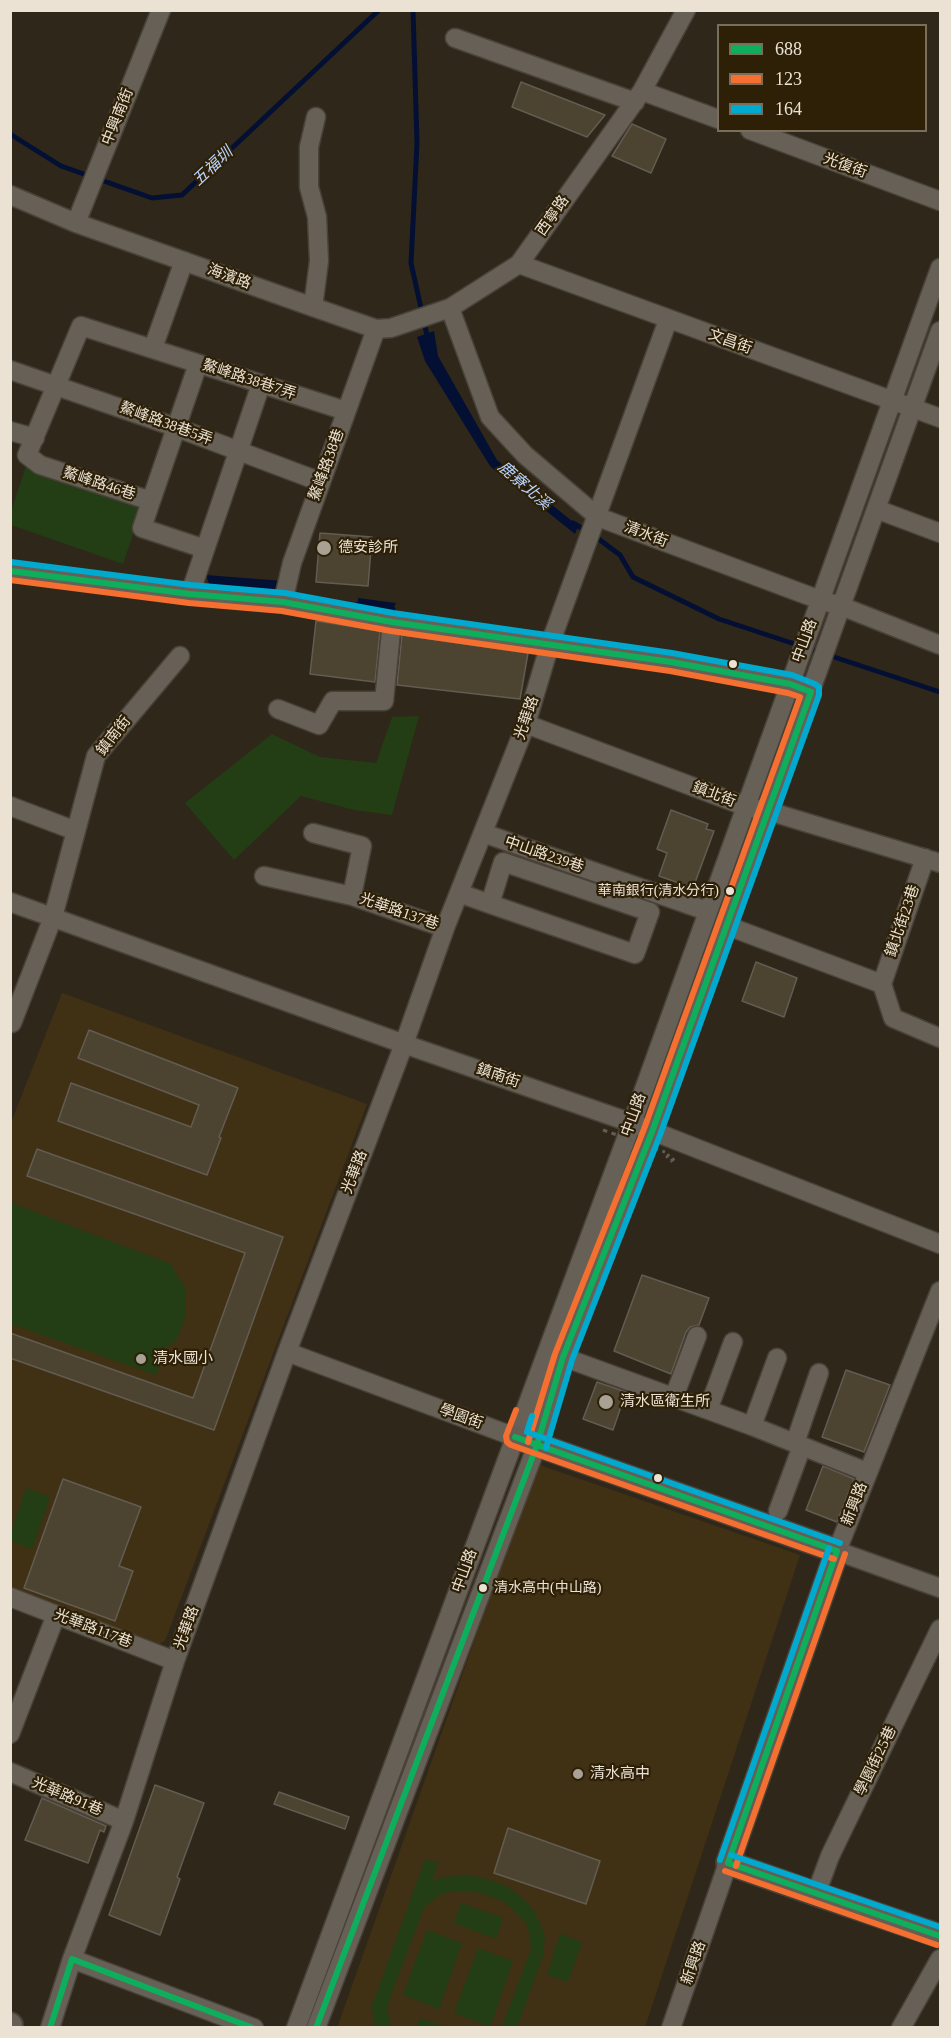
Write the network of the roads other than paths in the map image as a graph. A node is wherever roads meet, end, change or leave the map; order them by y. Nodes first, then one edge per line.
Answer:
1 (161, 10) edge
2 (686, 10) edge
3 (455, 38) dead end
4 (639, 96) junction
5 (316, 117) dead end
6 (717, 119) edge
7 (755, 132) edge
8 (10, 195) edge
9 (940, 201) edge
10 (76, 224) junction
11 (184, 261) junction
12 (519, 264) junction
13 (940, 268) edge
14 (313, 307) junction
15 (450, 308) junction
16 (668, 320) junction
17 (376, 329) junction
18 (940, 331) edge
19 (153, 348) junction
20 (198, 364) junction
21 (10, 370) edge
22 (261, 384) junction
23 (56, 385) junction
24 (893, 400) junction
25 (914, 408) junction
26 (346, 411) junction
27 (940, 418) edge
28 (176, 428) junction
29 (10, 431) edge
30 (35, 438) junction
31 (237, 451) junction
32 (321, 482) junction
33 (151, 501) junction
34 (876, 509) junction
35 (598, 516) junction
36 (940, 533) edge
37 (205, 549) junction
38 (10, 571) edge
39 (190, 594) junction
40 (820, 600) junction
41 (283, 602) junction
42 (841, 606) junction
43 (392, 622) junction
44 (550, 644) junction
45 (940, 645) edge
46 (180, 656) dead end
47 (790, 684) junction
48 (811, 692) junction
49 (278, 710) dead end
50 (526, 724) junction
51 (10, 807) edge
52 (747, 807) junction
53 (768, 811) junction
54 (76, 831) junction
55 (313, 834) dead end
56 (483, 834) junction
57 (933, 861) edge
58 (264, 876) dead end
59 (459, 893) junction
60 (352, 896) junction
61 (10, 902) edge
62 (490, 904) junction
63 (707, 911) junction
64 (54, 917) junction
65 (725, 925) junction
66 (445, 928) junction
67 (882, 984) junction
68 (10, 1022) edge
69 (940, 1038) edge
70 (404, 1044) junction
71 (632, 1123) junction
72 (651, 1132) junction
73 (940, 1244) edge
74 (940, 1291) edge
75 (697, 1336) dead end
76 (733, 1342) dead end
77 (287, 1353) junction
78 (562, 1358) junction
79 (777, 1358) dead end
80 (819, 1373) dead end
81 (674, 1397) junction
82 (708, 1410) junction
83 (752, 1426) junction
84 (515, 1437) junction
85 (799, 1444) junction
86 (537, 1445) junction
87 (867, 1472) junction
88 (777, 1510) dead end
89 (837, 1551) junction
90 (940, 1588) edge
91 (10, 1597) edge
92 (56, 1615) junction
93 (940, 1629) edge
94 (175, 1661) junction
95 (10, 1734) edge
96 (10, 1772) edge
97 (124, 1821) junction
98 (728, 1863) junction
99 (816, 1894) junction
100 (940, 1936) edge
101 (72, 1959) junction
102 (940, 1959) edge
103 (50, 2028) edge
104 (254, 2028) edge
105 (296, 2028) edge
106 (316, 2028) edge
107 (671, 2028) edge
108 (901, 2028) edge

1 - 10 street, 中興南街
2 - 4 street, 西寧路
3 - 4 street
4 - 6 street
4 - 12 street, 西寧路
5 - 14 street
7 - 9 street, 光復街
8 - 10 street, 海濱路
10 - 11 street, 海濱路
11 - 14 street, 海濱路
11 - 19 street
12 - 15 street, 西寧路
12 - 16 street, 文昌街
13 - 24 street, 中山路
14 - 17 street, 海濱路
15 - 17 street
15 - 35 street, 清水街
16 - 24 street, 文昌街
16 - 35 street, 光華路
17 - 26 street, 鰲峰路38巷
18 - 25 street, 中山路
19 - 20 street, 鰲峰路38巷7弄
19 - 23 street, 鰲峰路38巷7弄
20 - 22 street, 鰲峰路38巷7弄
20 - 28 street
21 - 23 street, 鰲峰路38巷5弄
22 - 26 street, 鰲峰路38巷7弄
22 - 31 street
23 - 28 street, 鰲峰路38巷5弄
23 - 30 street
24 - 25 street, 文昌街
24 - 40 street, 中山路
25 - 27 street, 文昌街
25 - 34 street, 中山路
26 - 32 street, 鰲峰路38巷
28 - 31 street, 鰲峰路38巷5弄
28 - 33 street
29 - 30 street
30 - 33 street, 鰲峰路46巷
31 - 32 street, 鰲峰路38巷5弄
31 - 37 street
32 - 41 street, 鰲峰路38巷
33 - 37 street, 鰲峰路46巷
34 - 36 street
34 - 42 street, 中山路
35 - 40 street, 清水街
35 - 44 street, 光華路
37 - 39 street
38 - 39 street
39 - 41 street
40 - 42 street, 清水街
40 - 47 street, 中山路
41 - 43 street
42 - 45 street, 清水街
42 - 48 street, 中山路
43 - 44 street
43 - 49 street
44 - 47 street
44 - 50 street, 光華路
46 - 54 street, 鎮南街
47 - 48 street
47 - 52 street, 中山路
48 - 53 street, 中山路
50 - 52 street, 鎮北街
50 - 56 street, 光華路
51 - 54 street
52 - 53 street, 鎮北街
52 - 63 street, 中山路
53 - 57 street, 鎮北街
53 - 65 street, 中山路
54 - 64 street, 鎮南街
55 - 60 street, 光華路137巷
56 - 59 street, 光華路
56 - 63 street, 中山路239巷
57 - 67 street, 鎮北街23巷
58 - 60 street, 光華路137巷
59 - 62 street
59 - 66 street, 光華路
60 - 66 street, 光華路137巷
61 - 64 street, 鎮南街
62 - 62 street
63 - 71 street, 中山路
64 - 68 street
64 - 70 street, 鎮南街
65 - 67 street
65 - 72 street, 中山路
66 - 70 street, 光華路
67 - 69 street
70 - 71 street, 鎮南街
70 - 77 street, 光華路
71 - 72 street, 鎮南街
71 - 84 street, 中山路
72 - 73 street, 鎮南街
72 - 78 street, 中山路
74 - 87 street, 新興路
75 - 81 street
76 - 82 street
77 - 84 street, 學園街
77 - 94 street, 光華路
78 - 81 street
78 - 86 street, 中山路
79 - 83 street
80 - 85 street
81 - 82 street
82 - 83 street
83 - 85 street
84 - 86 main road, 學園街
84 - 105 street, 中山路
85 - 87 street
85 - 88 street
86 - 89 main road, 學園街
86 - 106 street, 中山路
87 - 89 street, 新興路
89 - 90 street, 學園街
89 - 98 main road, 新興路
91 - 92 street, 光華路117巷
92 - 94 street, 光華路117巷
92 - 95 street
93 - 99 street, 學園街25巷
94 - 97 street, 光華路
96 - 97 street, 光華路91巷
97 - 101 street, 光華路
98 - 99 main road
98 - 107 street, 新興路
99 - 100 main road
101 - 103 street, 光華路
101 - 104 street
102 - 108 street

